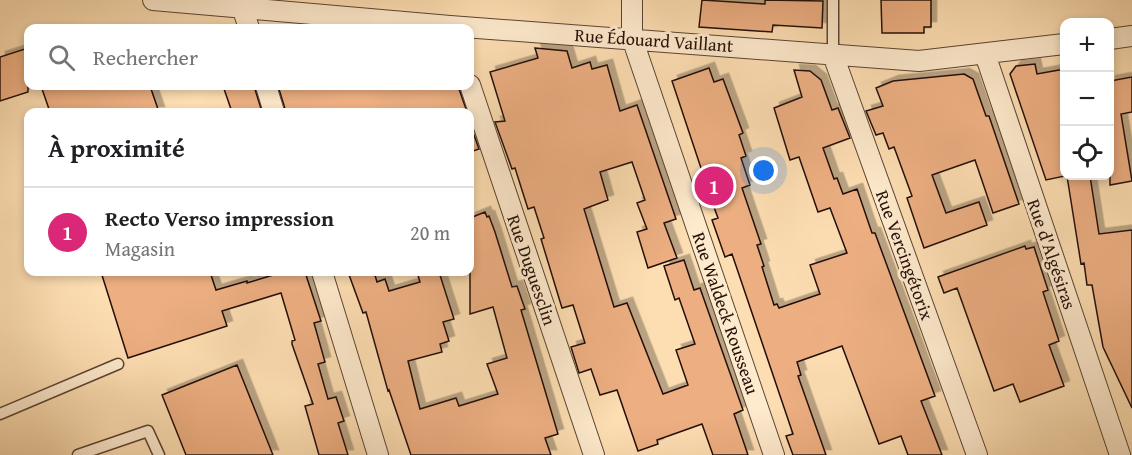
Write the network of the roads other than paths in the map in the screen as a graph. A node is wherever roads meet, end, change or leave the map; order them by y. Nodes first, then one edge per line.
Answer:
1 (153, 0) edge
2 (632, 0) edge
3 (833, 0) edge
4 (243, 3) edge
5 (248, 24) edge
6 (424, 24) edge
7 (474, 28) edge
8 (1132, 36) edge
9 (632, 38) junction
10 (1114, 38) edge
11 (1060, 45) edge
12 (985, 54) junction
13 (833, 55) junction
14 (267, 90) edge
15 (472, 90) edge
16 (273, 108) edge
17 (323, 276) edge
18 (118, 364) dead end
19 (0, 414) edge
20 (1123, 448) edge
21 (78, 455) edge
22 (159, 455) edge
23 (378, 455) edge
24 (594, 455) edge
25 (774, 455) edge
26 (977, 455) edge

1 - 4 street, Rue Édouard Vaillant
2 - 9 street, Rue Waldeck Rousseau
3 - 13 lane
4 - 5 street
4 - 6 street, Rue Édouard Vaillant
7 - 9 street, Rue Édouard Vaillant
8 - 10 street
9 - 13 street, Rue Édouard Vaillant
9 - 25 street, Rue Waldeck Rousseau
11 - 12 street, Rue Édouard Vaillant
12 - 13 street, Rue Édouard Vaillant
12 - 20 street, Rue d'Algésiras
13 - 26 street, Rue Vercingétorix
14 - 16 street
15 - 24 street, Rue Duguesclin
17 - 23 street
18 - 19 lane
21 - 22 lane

